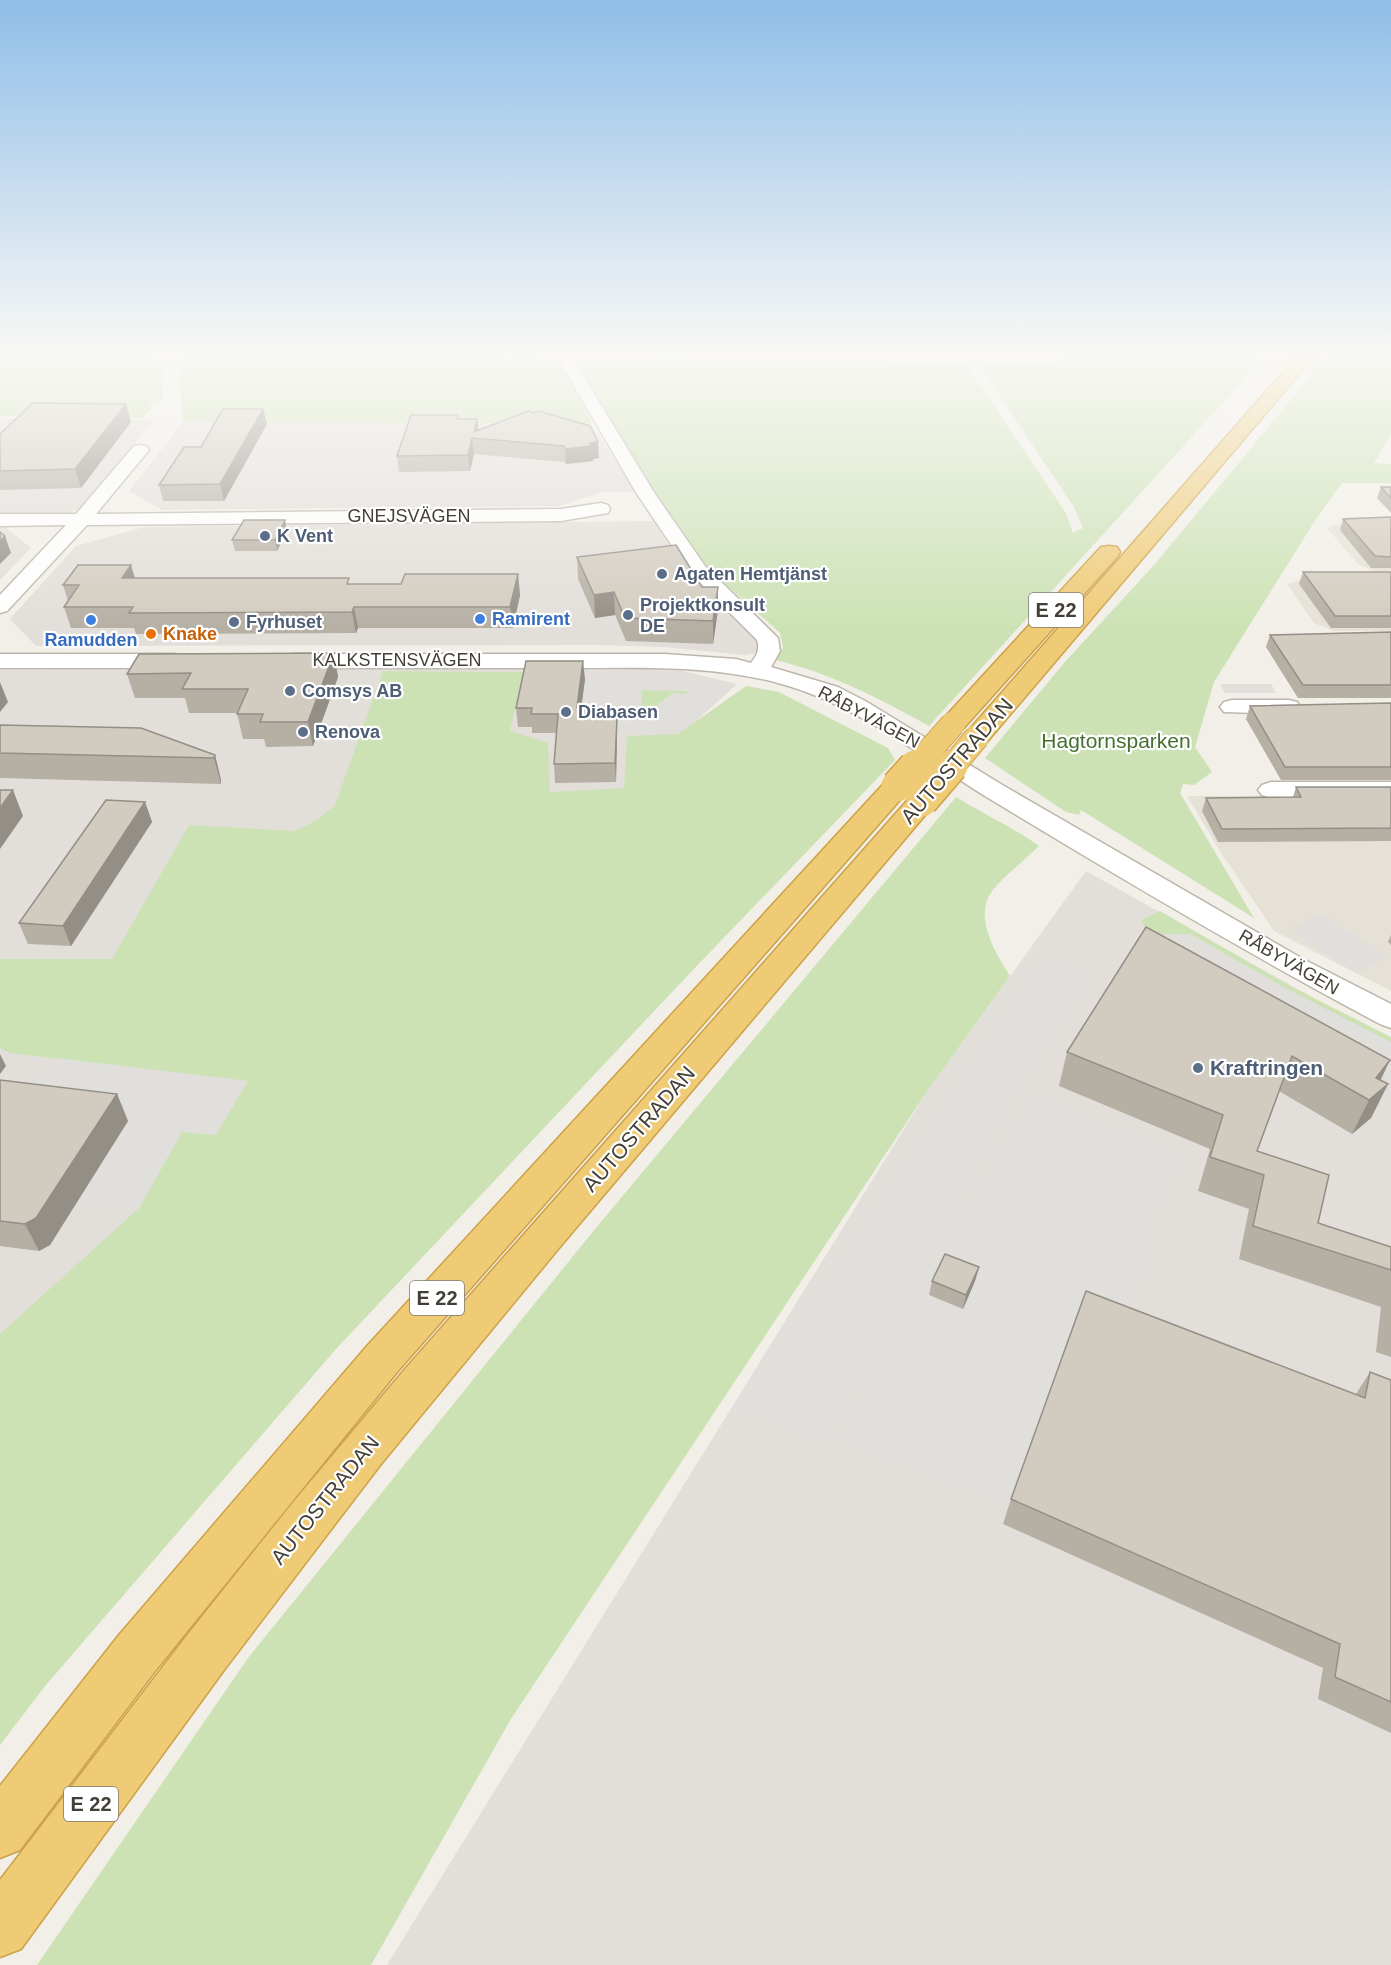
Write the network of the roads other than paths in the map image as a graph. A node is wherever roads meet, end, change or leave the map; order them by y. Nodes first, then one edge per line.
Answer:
1 (617, 446) edge
2 (1229, 446) edge
3 (140, 450) dead end
4 (1159, 496) dead end
5 (601, 509) dead end
6 (82, 519) junction
7 (0, 520) edge
8 (0, 607) edge
9 (0, 661) edge
10 (198, 661) edge
11 (268, 661) edge
12 (758, 669) junction
13 (1232, 707) dead end
14 (1309, 707) edge
15 (1271, 790) dead end
16 (1391, 790) edge
17 (910, 793) junction
18 (1391, 1017) edge
19 (0, 1830) edge
20 (0, 1928) edge

1 - 12 street
2 - 17 highway, AUTOSTRADAN / E 22, bridge
3 - 6 street
4 - 17 highway, AUTOSTRADAN / E 22, bridge
5 - 6 street, GNEJSVÄGEN
6 - 7 street, GNEJSVÄGEN
6 - 8 street
9 - 10 street
11 - 12 street, KALKSTENSVÄGEN
12 - 18 street, RÅBYVÄGEN
13 - 14 street
15 - 16 street
17 - 19 highway, AUTOSTRADAN / E 22
17 - 20 highway, AUTOSTRADAN / E 22

